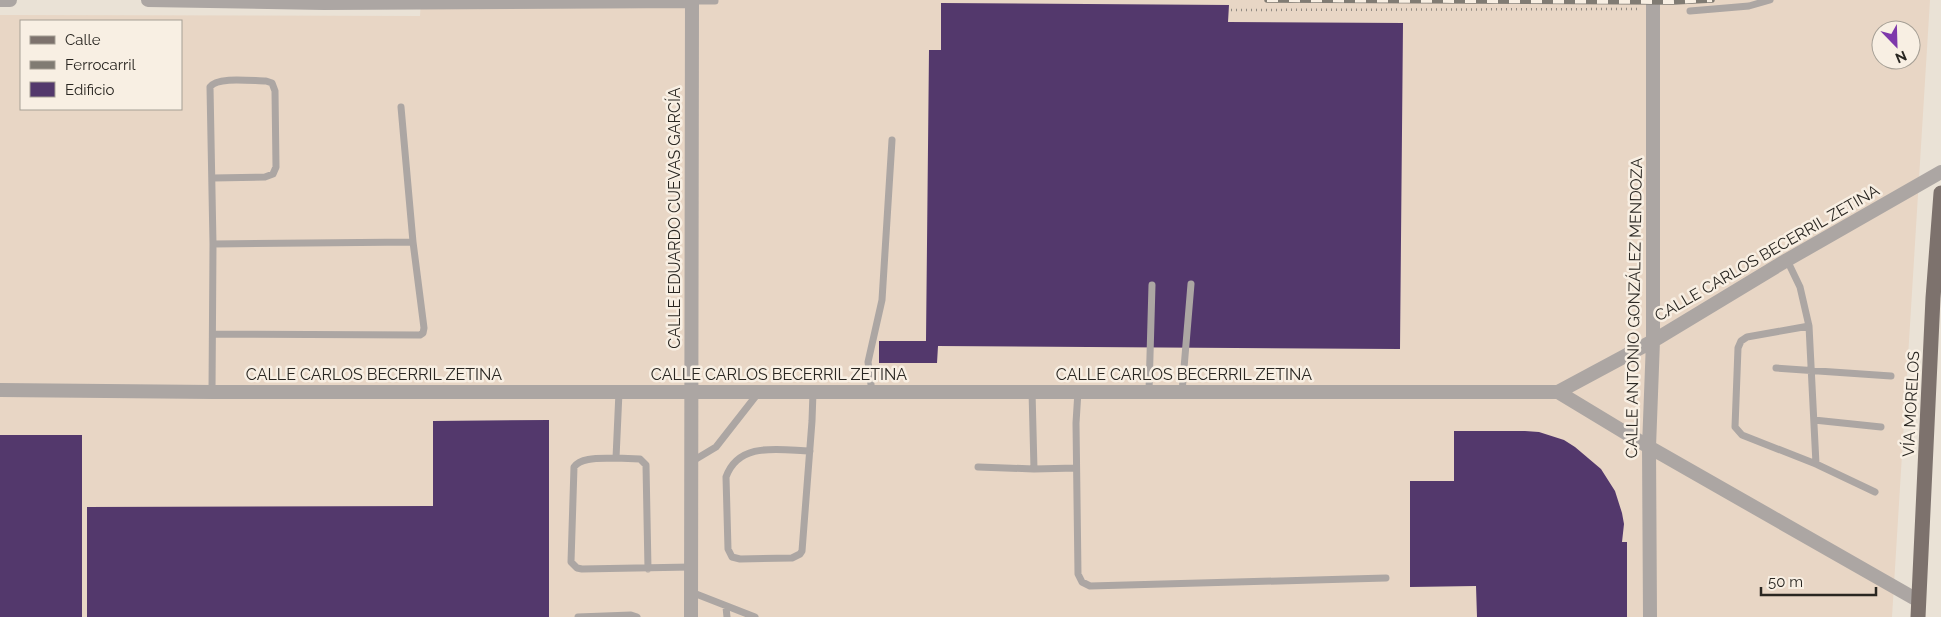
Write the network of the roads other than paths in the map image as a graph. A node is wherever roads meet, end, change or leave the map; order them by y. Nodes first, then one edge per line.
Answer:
1 (0, 0) edge
2 (10, 0) edge
3 (148, 0) edge
4 (1653, 0) edge
5 (1770, 0) edge
6 (216, 1) edge
7 (426, 1) edge
8 (692, 1) edge
9 (324, 2) edge
10 (715, 2) dead end
11 (1690, 11) dead end
12 (401, 107) dead end
13 (892, 140) dead end
14 (1941, 172) edge
15 (213, 178) junction
16 (1941, 193) edge
17 (413, 242) junction
18 (213, 244) junction
19 (1787, 260) junction
20 (1191, 284) dead end
21 (1152, 285) dead end
22 (1809, 326) junction
23 (213, 334) junction
24 (1653, 341) junction
25 (1776, 368) dead end
26 (1812, 370) junction
27 (1891, 376) dead end
28 (0, 390) edge
29 (1032, 391) junction
30 (1149, 391) junction
31 (212, 392) junction
32 (619, 392) junction
33 (691, 392) junction
34 (760, 392) junction
35 (813, 392) junction
36 (872, 392) junction
37 (1078, 392) junction
38 (1182, 392) junction
39 (1558, 392) junction
40 (1814, 420) junction
41 (1881, 427) dead end
42 (1649, 447) junction
43 (810, 451) junction
44 (616, 458) junction
45 (690, 462) junction
46 (1816, 464) junction
47 (978, 466) dead end
48 (1076, 468) junction
49 (1034, 469) junction
50 (1875, 492) dead end
51 (691, 567) junction
52 (648, 568) junction
53 (1386, 578) dead end
54 (692, 592) junction
55 (1920, 600) junction
56 (726, 606) junction
57 (578, 617) edge
58 (638, 617) edge
59 (691, 617) edge
60 (727, 617) edge
61 (755, 617) edge
62 (1650, 617) edge
63 (1918, 617) edge

1 - 2 street
3 - 6 street
4 - 24 street, CALLE ANTONIO GONZÁLEZ MENDOZA
5 - 11 lane
6 - 9 street
7 - 8 street
7 - 9 street
8 - 10 lane
8 - 33 street, CALLE EDUARDO CUEVAS GARCÍA
12 - 17 lane
13 - 36 lane
14 - 19 street, CALLE CARLOS BECERRIL ZETINA
15 - 15 lane
15 - 18 lane
16 - 55 main road, VÍA MORELOS
17 - 18 lane
17 - 23 lane
18 - 23 lane
19 - 22 lane
19 - 24 street, CALLE CARLOS BECERRIL ZETINA
20 - 38 lane
21 - 30 lane
22 - 26 lane
22 - 46 lane
23 - 31 lane
24 - 39 street, CALLE CARLOS BECERRIL ZETINA
24 - 42 street, CALLE ANTONIO GONZÁLEZ MENDOZA
25 - 26 lane
26 - 27 lane
26 - 40 lane
28 - 31 street, CALLE CARLOS BECERRIL ZETINA
29 - 36 street, CALLE CARLOS BECERRIL ZETINA
29 - 37 street, CALLE CARLOS BECERRIL ZETINA
29 - 49 lane
30 - 37 street, CALLE CARLOS BECERRIL ZETINA
30 - 38 street, CALLE CARLOS BECERRIL ZETINA
31 - 32 street, CALLE CARLOS BECERRIL ZETINA
32 - 33 street, CALLE CARLOS BECERRIL ZETINA
32 - 44 lane
33 - 34 street, CALLE CARLOS BECERRIL ZETINA
33 - 45 street, CALLE EDUARDO CUEVAS GARCÍA
34 - 35 street, CALLE CARLOS BECERRIL ZETINA
34 - 45 lane
35 - 36 street, CALLE CARLOS BECERRIL ZETINA
35 - 43 lane
37 - 48 lane
38 - 39 street, CALLE CARLOS BECERRIL ZETINA
39 - 42 street
40 - 41 lane
40 - 46 lane
42 - 55 street
42 - 62 street, CALLE ANTONIO GONZÁLEZ MENDOZA
43 - 43 lane
44 - 52 lane
44 - 52 lane
45 - 51 street, CALLE EDUARDO CUEVAS GARCÍA
46 - 50 lane
47 - 49 lane
48 - 49 lane
48 - 53 lane
51 - 52 lane
51 - 54 street, CALLE EDUARDO CUEVAS GARCÍA
54 - 56 lane
54 - 59 street, CALLE EDUARDO CUEVAS GARCÍA
55 - 63 main road, VÍA MORELOS
56 - 60 lane
56 - 61 lane
57 - 58 lane

